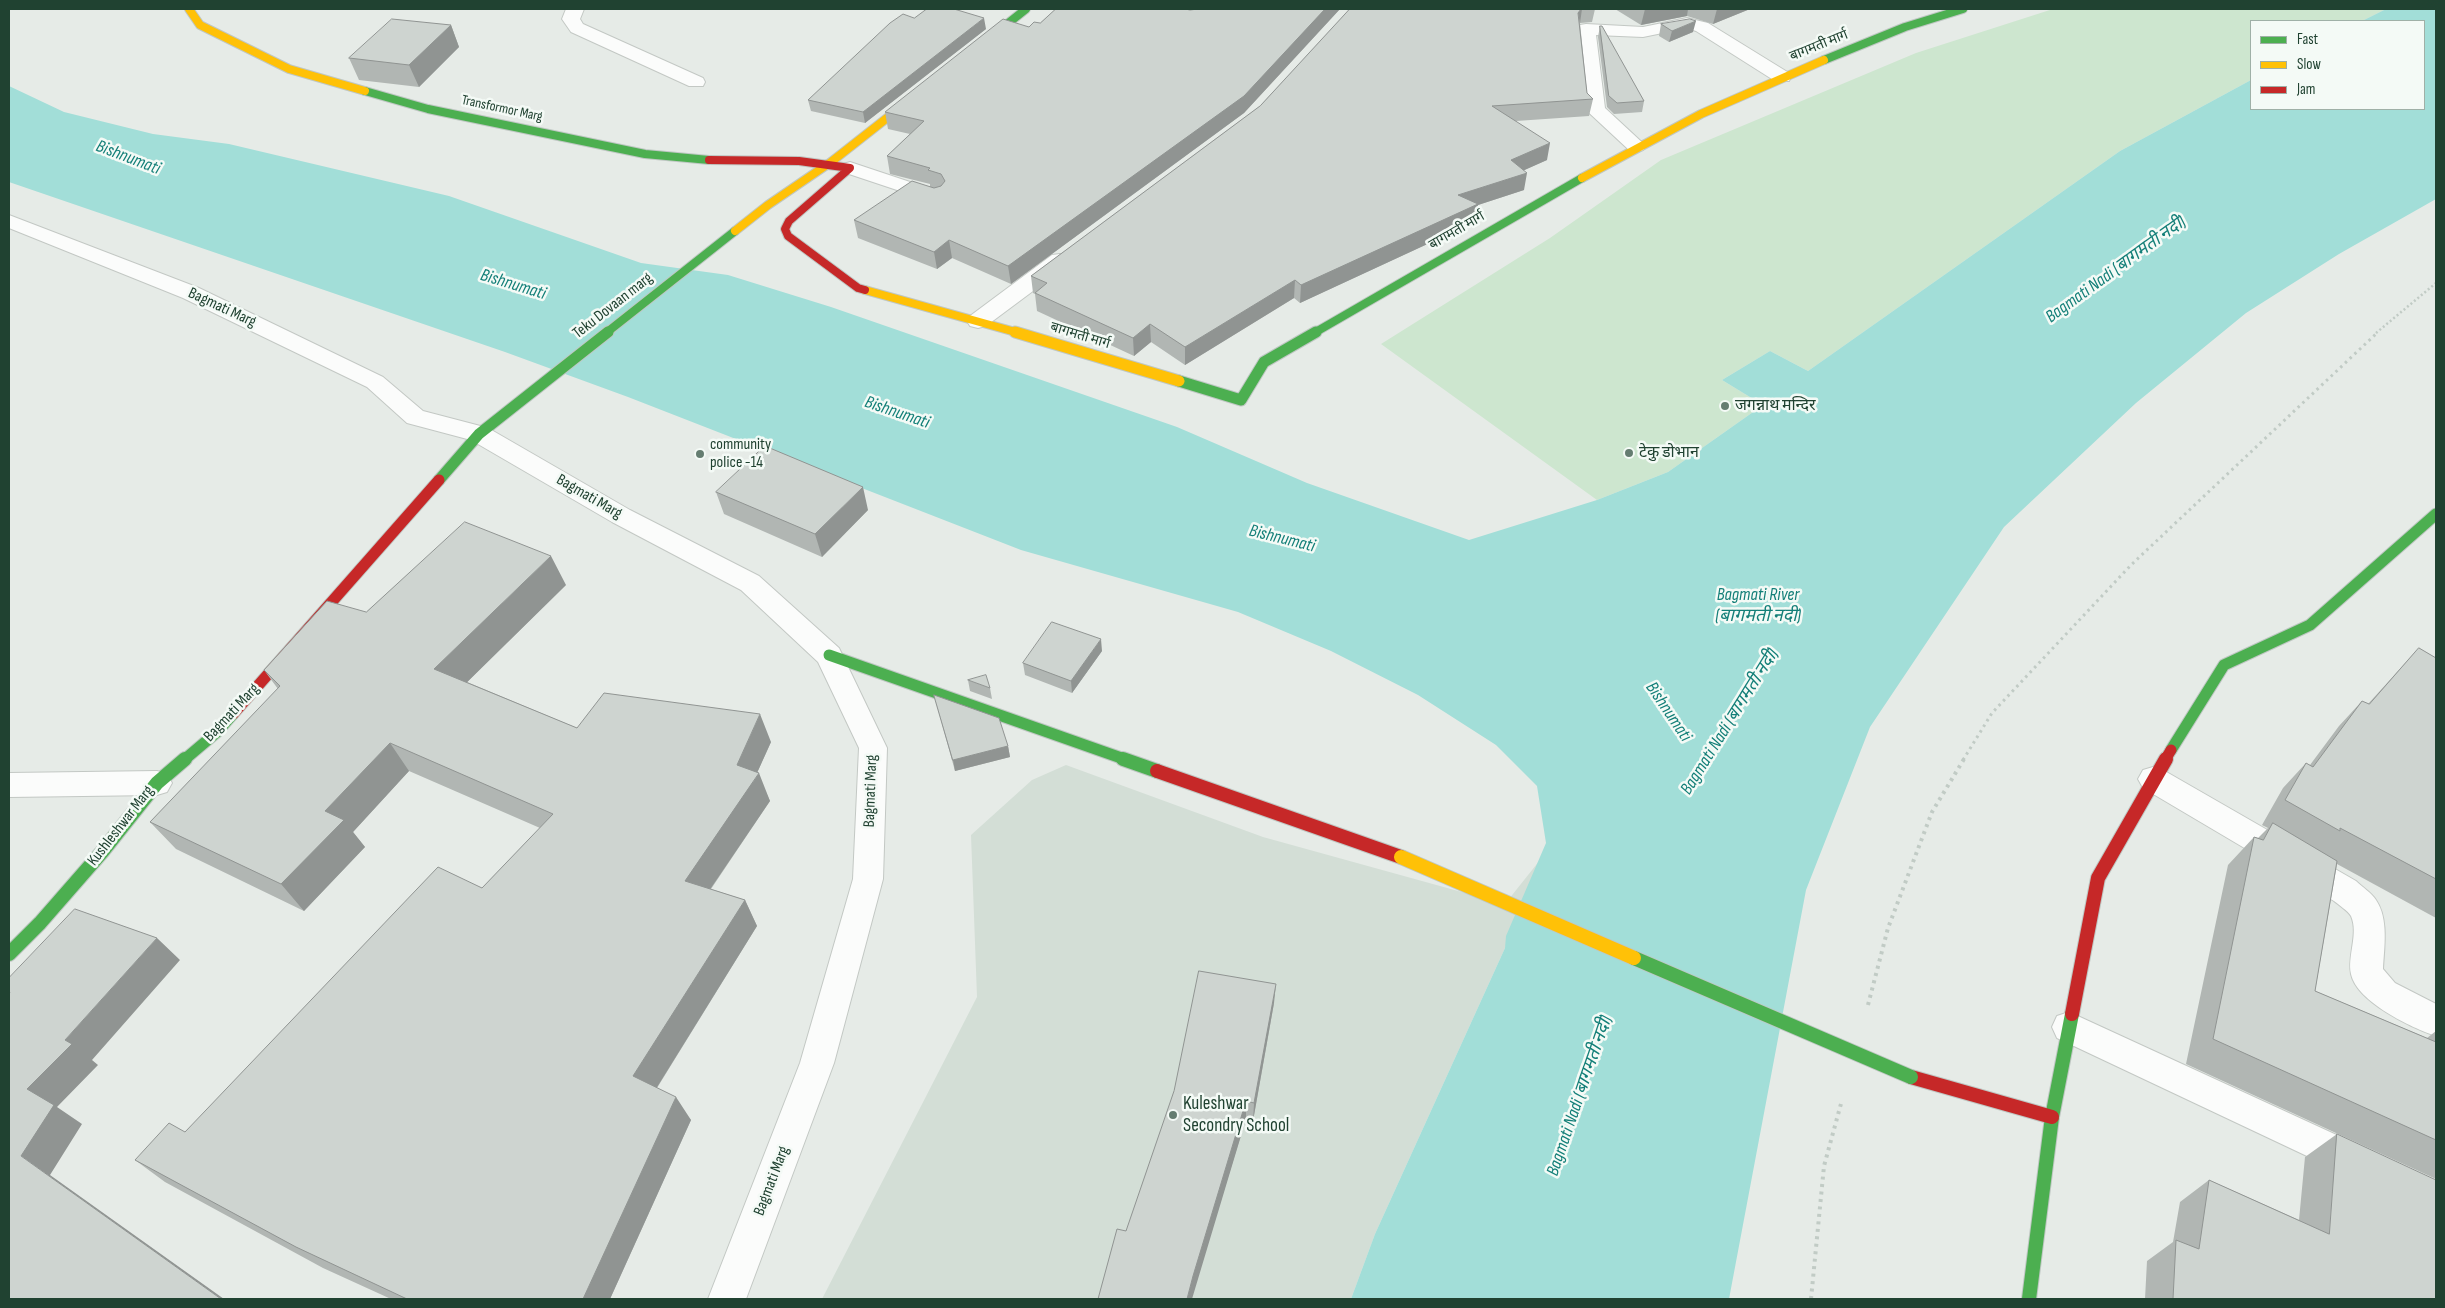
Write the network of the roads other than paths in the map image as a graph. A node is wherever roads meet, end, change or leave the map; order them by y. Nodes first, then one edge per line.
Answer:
1 (189, 9) edge
2 (575, 9) edge
3 (1026, 9) edge
4 (1963, 9) edge
5 (971, 52) edge
6 (1782, 77) junction
7 (696, 82) dead end
8 (924, 89) edge
9 (1636, 146) junction
10 (841, 165) junction
11 (936, 197) edge
12 (9, 222) edge
13 (1072, 252) edge
14 (978, 322) junction
15 (479, 434) junction
16 (2436, 514) edge
17 (829, 655) junction
18 (2152, 778) junction
19 (157, 783) junction
20 (9, 785) edge
21 (9, 954) edge
22 (2436, 1021) edge
23 (2069, 1027) junction
24 (2052, 1117) junction
25 (2382, 1174) edge
26 (727, 1299) edge
27 (2030, 1299) edge

1 - 10 street, Transformor Marg
2 - 7 street
3 - 5 street
4 - 6 street, बागमती मार्ग
6 - 9 street, बागमती मार्ग
6 - 9 street
8 - 10 street
9 - 14 street, बागमती मार्ग
10 - 11 street
10 - 14 street
10 - 15 street, Teku Dovaan marg
12 - 15 street, Bagmati Marg
13 - 14 street
15 - 17 street, Bagmati Marg
15 - 19 street, Bagmati Marg
16 - 18 street
17 - 24 street, bridge
17 - 26 street, Bagmati Marg
18 - 22 street
18 - 23 street
19 - 20 street, Kushleshwar Marg
19 - 21 street, Kushleshwar Marg
23 - 24 street
23 - 25 street
24 - 27 street

